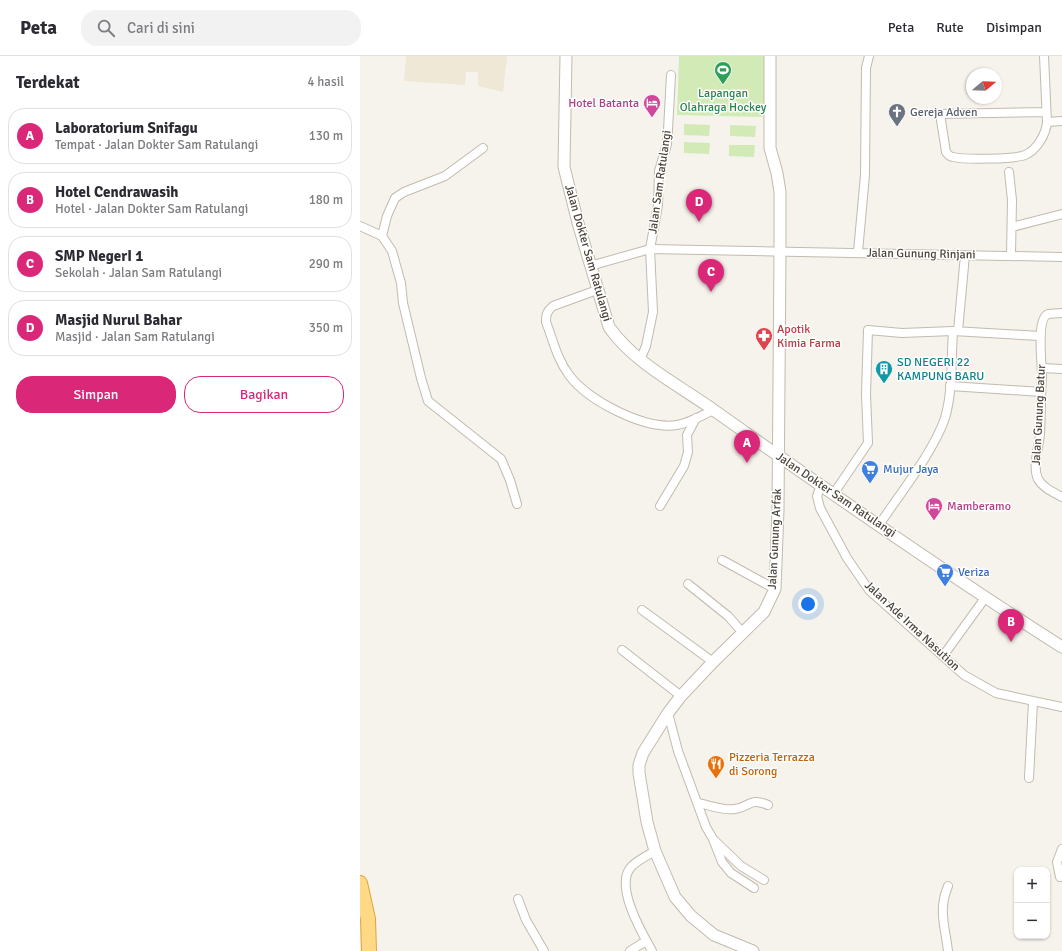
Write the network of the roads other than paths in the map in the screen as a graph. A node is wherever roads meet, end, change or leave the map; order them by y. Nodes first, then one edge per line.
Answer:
1 (566, 56) edge
2 (770, 56) edge
3 (869, 56) edge
4 (1044, 56) edge
5 (671, 75) dead end
6 (1046, 112) junction
7 (1062, 121) edge
8 (1047, 122) junction
9 (483, 148) dead end
10 (1009, 172) dead end
11 (1062, 214) edge
12 (360, 226) edge
13 (1012, 227) junction
14 (382, 236) junction
15 (650, 249) junction
16 (780, 250) junction
17 (858, 252) junction
18 (965, 255) junction
19 (1010, 255) junction
20 (1062, 257) edge
21 (590, 266) junction
22 (597, 290) junction
23 (1062, 313) edge
24 (955, 331) junction
25 (1040, 336) junction
26 (640, 360) junction
27 (1042, 368) junction
28 (1062, 369) edge
29 (950, 386) junction
30 (1041, 392) junction
31 (714, 410) junction
32 (696, 418) junction
33 (778, 455) junction
34 (821, 485) junction
35 (834, 493) junction
36 (1062, 497) edge
37 (517, 504) dead end
38 (660, 506) dead end
39 (879, 525) junction
40 (722, 560) dead end
41 (688, 584) dead end
42 (775, 589) junction
43 (985, 598) junction
44 (642, 610) dead end
45 (743, 633) junction
46 (1062, 647) edge
47 (622, 650) dead end
48 (943, 656) junction
49 (713, 662) junction
50 (681, 696) junction
51 (1033, 702) junction
52 (1062, 707) edge
53 (668, 713) junction
54 (1029, 778) dead end
55 (698, 803) junction
56 (768, 805) dead end
57 (713, 839) junction
58 (1062, 848) edge
59 (655, 850) junction
60 (1060, 877) dead end
61 (764, 880) dead end
62 (360, 884) edge
63 (948, 886) dead end
64 (754, 888) dead end
65 (518, 899) dead end
66 (646, 941) junction
67 (369, 951) edge
68 (544, 951) edge
69 (630, 951) edge
70 (652, 951) edge
71 (753, 951) edge
72 (948, 951) edge

1 - 21 street, Jalan Dokter Sam Ratulangi
2 - 16 street, Jalan Gunung Arfak
3 - 17 street
4 - 6 street
5 - 15 street, Jalan Sam Ratulangi
6 - 8 street
6 - 8 street
7 - 8 street
9 - 14 street
10 - 13 street
11 - 13 street
12 - 14 street
13 - 19 street
14 - 37 street
15 - 16 street, Jalan Gunung Rinjani
15 - 21 street, Jalan Gunung Rinjani
15 - 26 street, Jalan Sam Ratulangi
16 - 17 street, Jalan Gunung Rinjani
16 - 33 street, Jalan Gunung Arfak
17 - 18 street, Jalan Gunung Rinjani
18 - 19 street, Jalan Gunung Rinjani
18 - 24 street
19 - 20 street, Jalan Gunung Rinjani
21 - 22 street, Jalan Dokter Sam Ratulangi
22 - 26 street, Jalan Dokter Sam Ratulangi
22 - 32 street
23 - 25 street, Jalan Gunung Batur
24 - 25 street
24 - 29 street
24 - 35 street
25 - 27 street, Jalan Gunung Batur
26 - 31 street, Jalan Dokter Sam Ratulangi
27 - 28 street
27 - 30 street, Jalan Gunung Batur
29 - 30 street
29 - 39 street
30 - 36 street, Jalan Gunung Batur
31 - 32 street
31 - 33 street, Jalan Dokter Sam Ratulangi
32 - 38 street
33 - 34 street, Jalan Dokter Sam Ratulangi
33 - 42 street, Jalan Gunung Arfak
34 - 35 street, Jalan Dokter Sam Ratulangi
34 - 48 street, Jalan Ade Irma Nasution
35 - 39 street, Jalan Dokter Sam Ratulangi
39 - 43 street, Jalan Dokter Sam Ratulangi
40 - 42 street
41 - 45 street
42 - 45 street, Jalan Gunung Arfak
43 - 46 street, Jalan Dokter Sam Ratulangi
43 - 48 street
44 - 49 street
45 - 49 street, Jalan Gunung Arfak
47 - 50 street
48 - 51 street, Jalan Ade Irma Nasution
49 - 50 street, Jalan Gunung Arfak
50 - 53 street, Jalan Gunung Arfak
51 - 52 street, Jalan Ade Irma Nasution
51 - 54 street
53 - 55 street
53 - 59 street, Jalan Gunung Arfak
55 - 56 street
55 - 57 street
57 - 61 street
57 - 64 street
58 - 60 street
59 - 66 street
59 - 71 street, Jalan Gunung Arfak
62 - 67 highway
63 - 72 street
65 - 68 street
66 - 69 street
66 - 70 street

